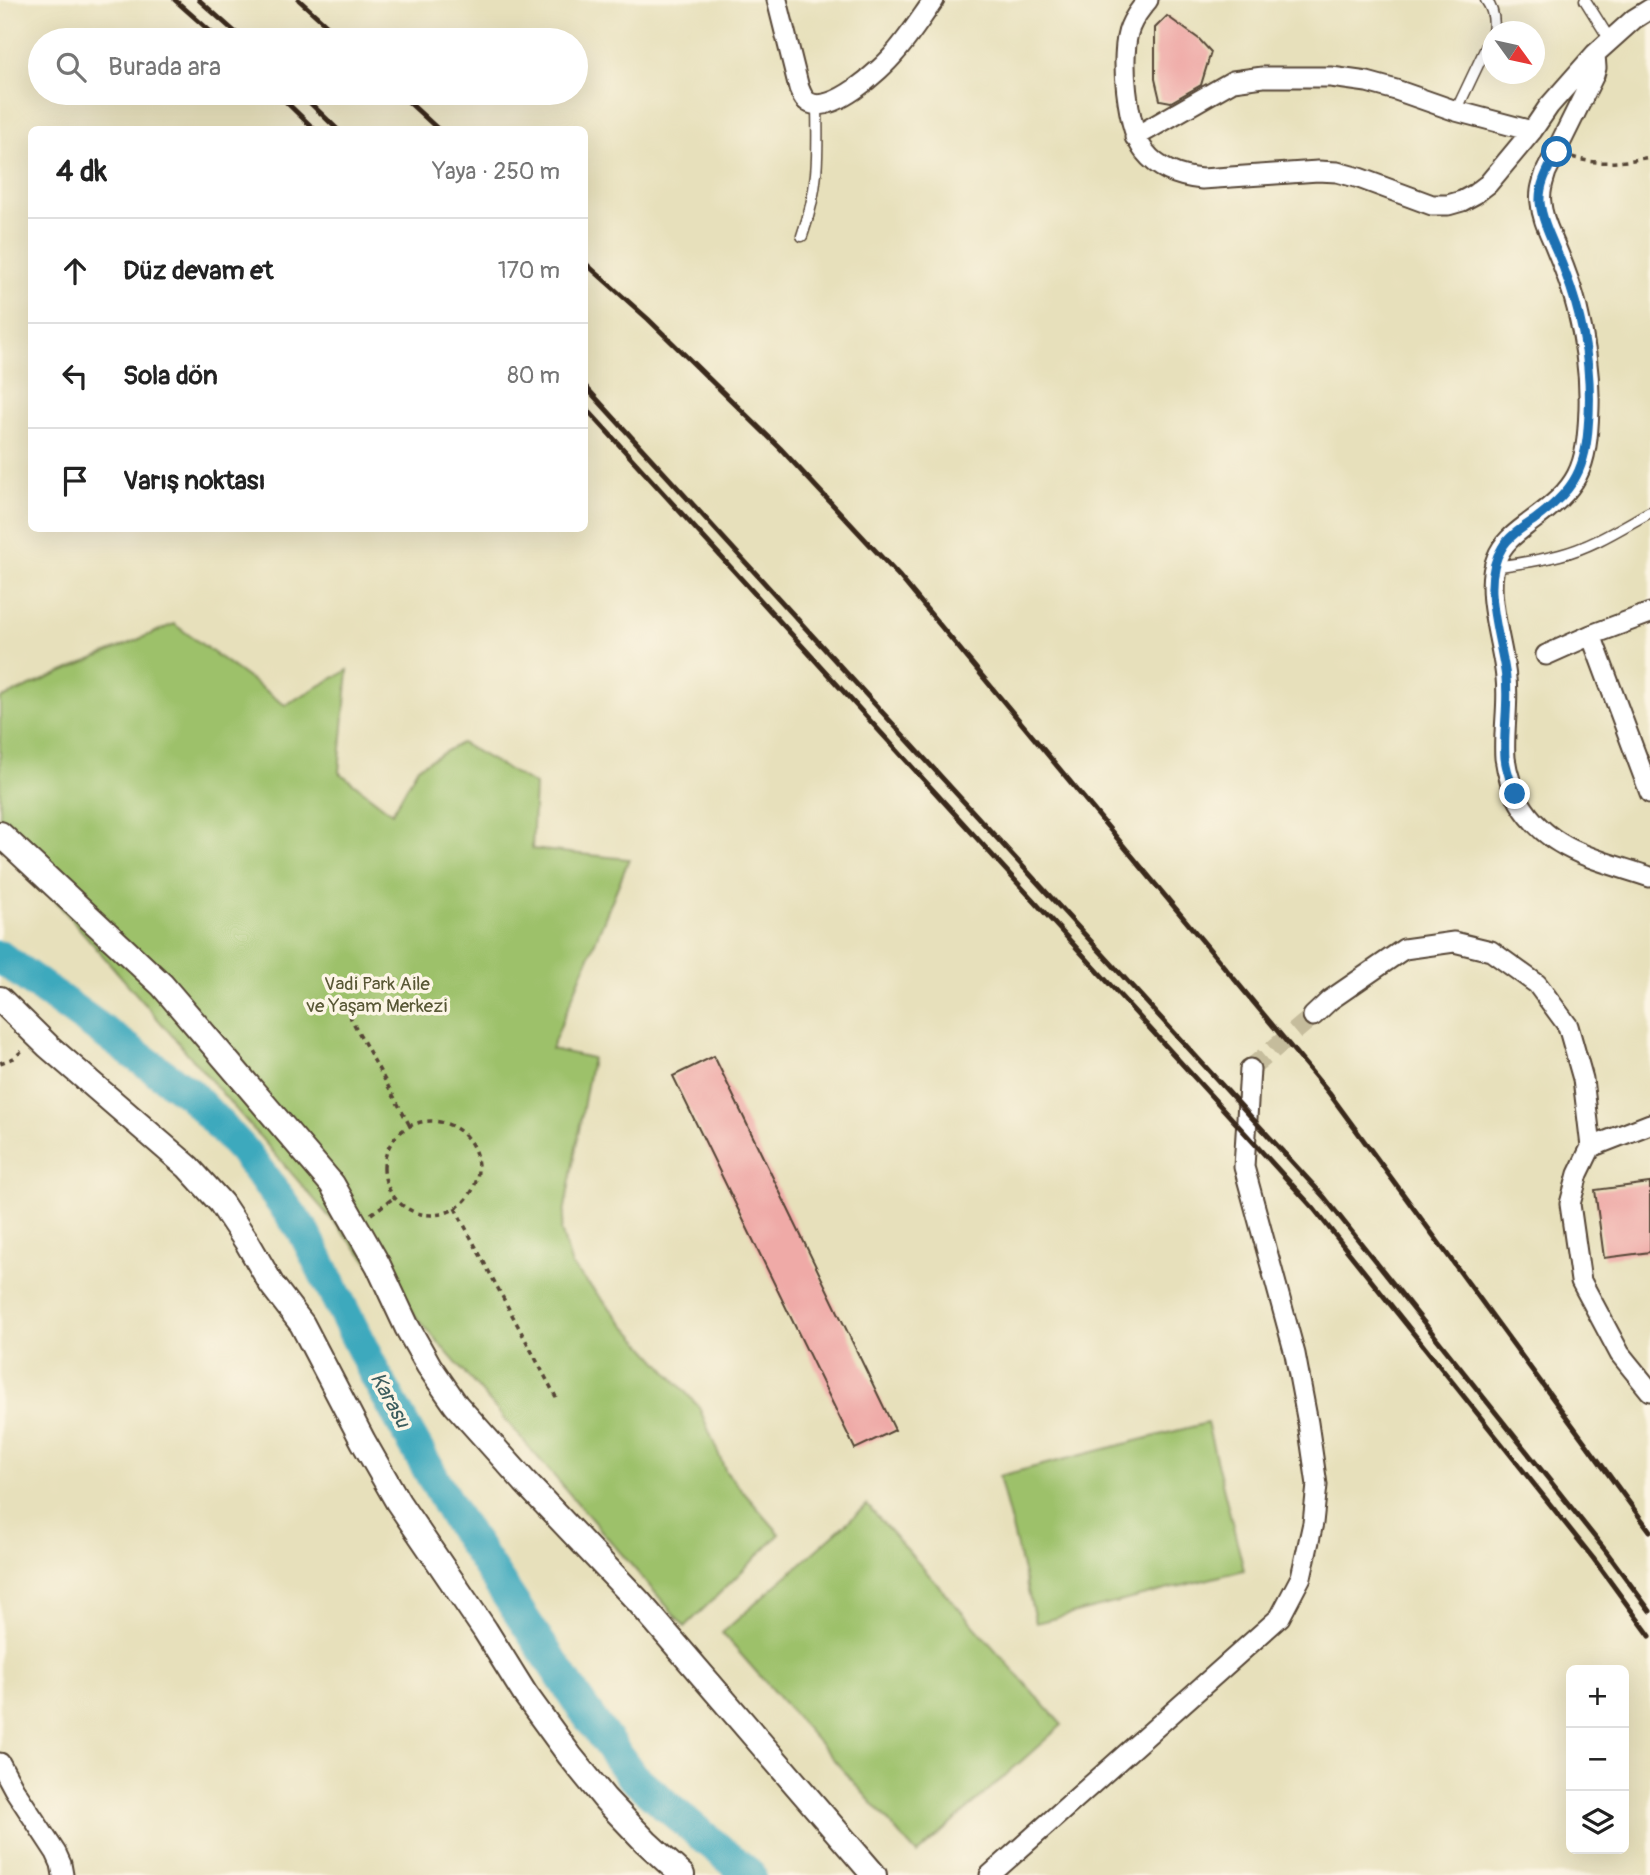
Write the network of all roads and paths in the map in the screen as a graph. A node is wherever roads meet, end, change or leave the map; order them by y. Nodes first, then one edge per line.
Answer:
1 (778, 0) edge
2 (934, 0) edge
3 (1148, 0) edge
4 (1486, 0) edge
5 (1585, 0) edge
6 (1650, 9) edge
7 (1494, 21) edge
8 (1602, 47) junction
9 (1482, 56) edge
10 (817, 105) junction
11 (1455, 111) junction
12 (1532, 131) junction
13 (1135, 137) junction
14 (1557, 152) junction
15 (1650, 157) edge
16 (803, 236) dead end
17 (1650, 512) edge
18 (1493, 568) junction
19 (1650, 613) edge
20 (1591, 635) junction
21 (1546, 655) dead end
22 (1650, 793) edge
23 (0, 834) edge
24 (1650, 877) edge
25 (0, 999) edge
26 (349, 1015) dead end
27 (1313, 1016) tunnel mouth
28 (1250, 1069) dead end
29 (1650, 1124) edge
30 (410, 1126) junction
31 (1591, 1147) junction
32 (395, 1197) junction
33 (455, 1208) junction
34 (355, 1225) junction
35 (1650, 1391) edge
36 (556, 1397) dead end
37 (0, 1762) edge
38 (63, 1875) edge
39 (682, 1875) edge
40 (874, 1875) edge
41 (990, 1875) edge

1 - 10 street
2 - 10 street
3 - 13 street
4 - 7 lane
5 - 8 lane
6 - 8 street
8 - 12 street
8 - 14 street
9 - 11 lane
10 - 16 lane
11 - 12 street
11 - 13 street
12 - 13 street
14 - 15 path
14 - 18 street
17 - 18 lane
18 - 24 street
19 - 20 street
20 - 21 street
20 - 22 street
23 - 34 street
25 - 39 street
26 - 30 path
27 - 31 street
28 - 41 street
29 - 31 street
30 - 32 path
30 - 33 path
31 - 35 street
32 - 33 path
32 - 34 path
33 - 36 path
34 - 40 street
37 - 38 street

